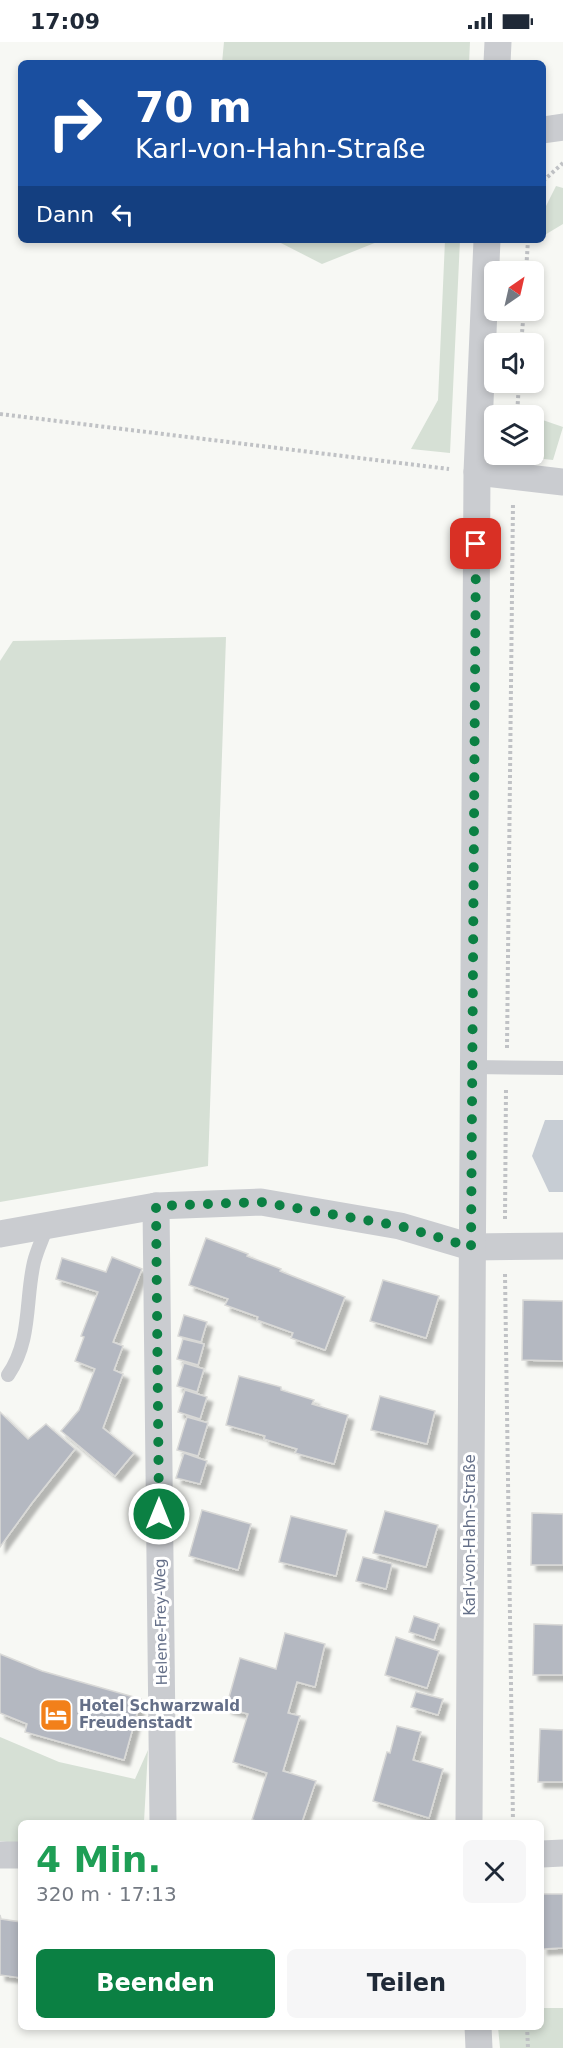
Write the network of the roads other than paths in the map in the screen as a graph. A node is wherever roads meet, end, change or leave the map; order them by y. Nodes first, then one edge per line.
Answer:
1 (498, 42) edge
2 (497, 60) edge
3 (563, 127) edge
4 (546, 130) edge
5 (486, 243) edge
6 (477, 472) junction
7 (561, 477) edge
8 (472, 1067) junction
9 (563, 1068) edge
10 (156, 1206) junction
11 (46, 1226) junction
12 (0, 1234) edge
13 (563, 1245) edge
14 (471, 1247) junction
15 (8, 1375) dead end
16 (163, 1820) edge
17 (468, 1820) edge
18 (563, 1853) edge
19 (544, 1854) edge
20 (18, 1855) edge
21 (0, 1856) edge
22 (478, 2030) edge
23 (479, 2048) edge

1 - 2 street
3 - 4 street
5 - 6 street, Karl-von-Hahn-Straße
6 - 7 street
6 - 8 street, Karl-von-Hahn-Straße
8 - 9 lane
8 - 14 street, Karl-von-Hahn-Straße
10 - 11 street
10 - 14 street
10 - 16 street, Helene-Frey-Weg
11 - 12 street
11 - 15 lane
13 - 14 street
14 - 17 street, Karl-von-Hahn-Straße
18 - 19 street
20 - 21 street
22 - 23 street

